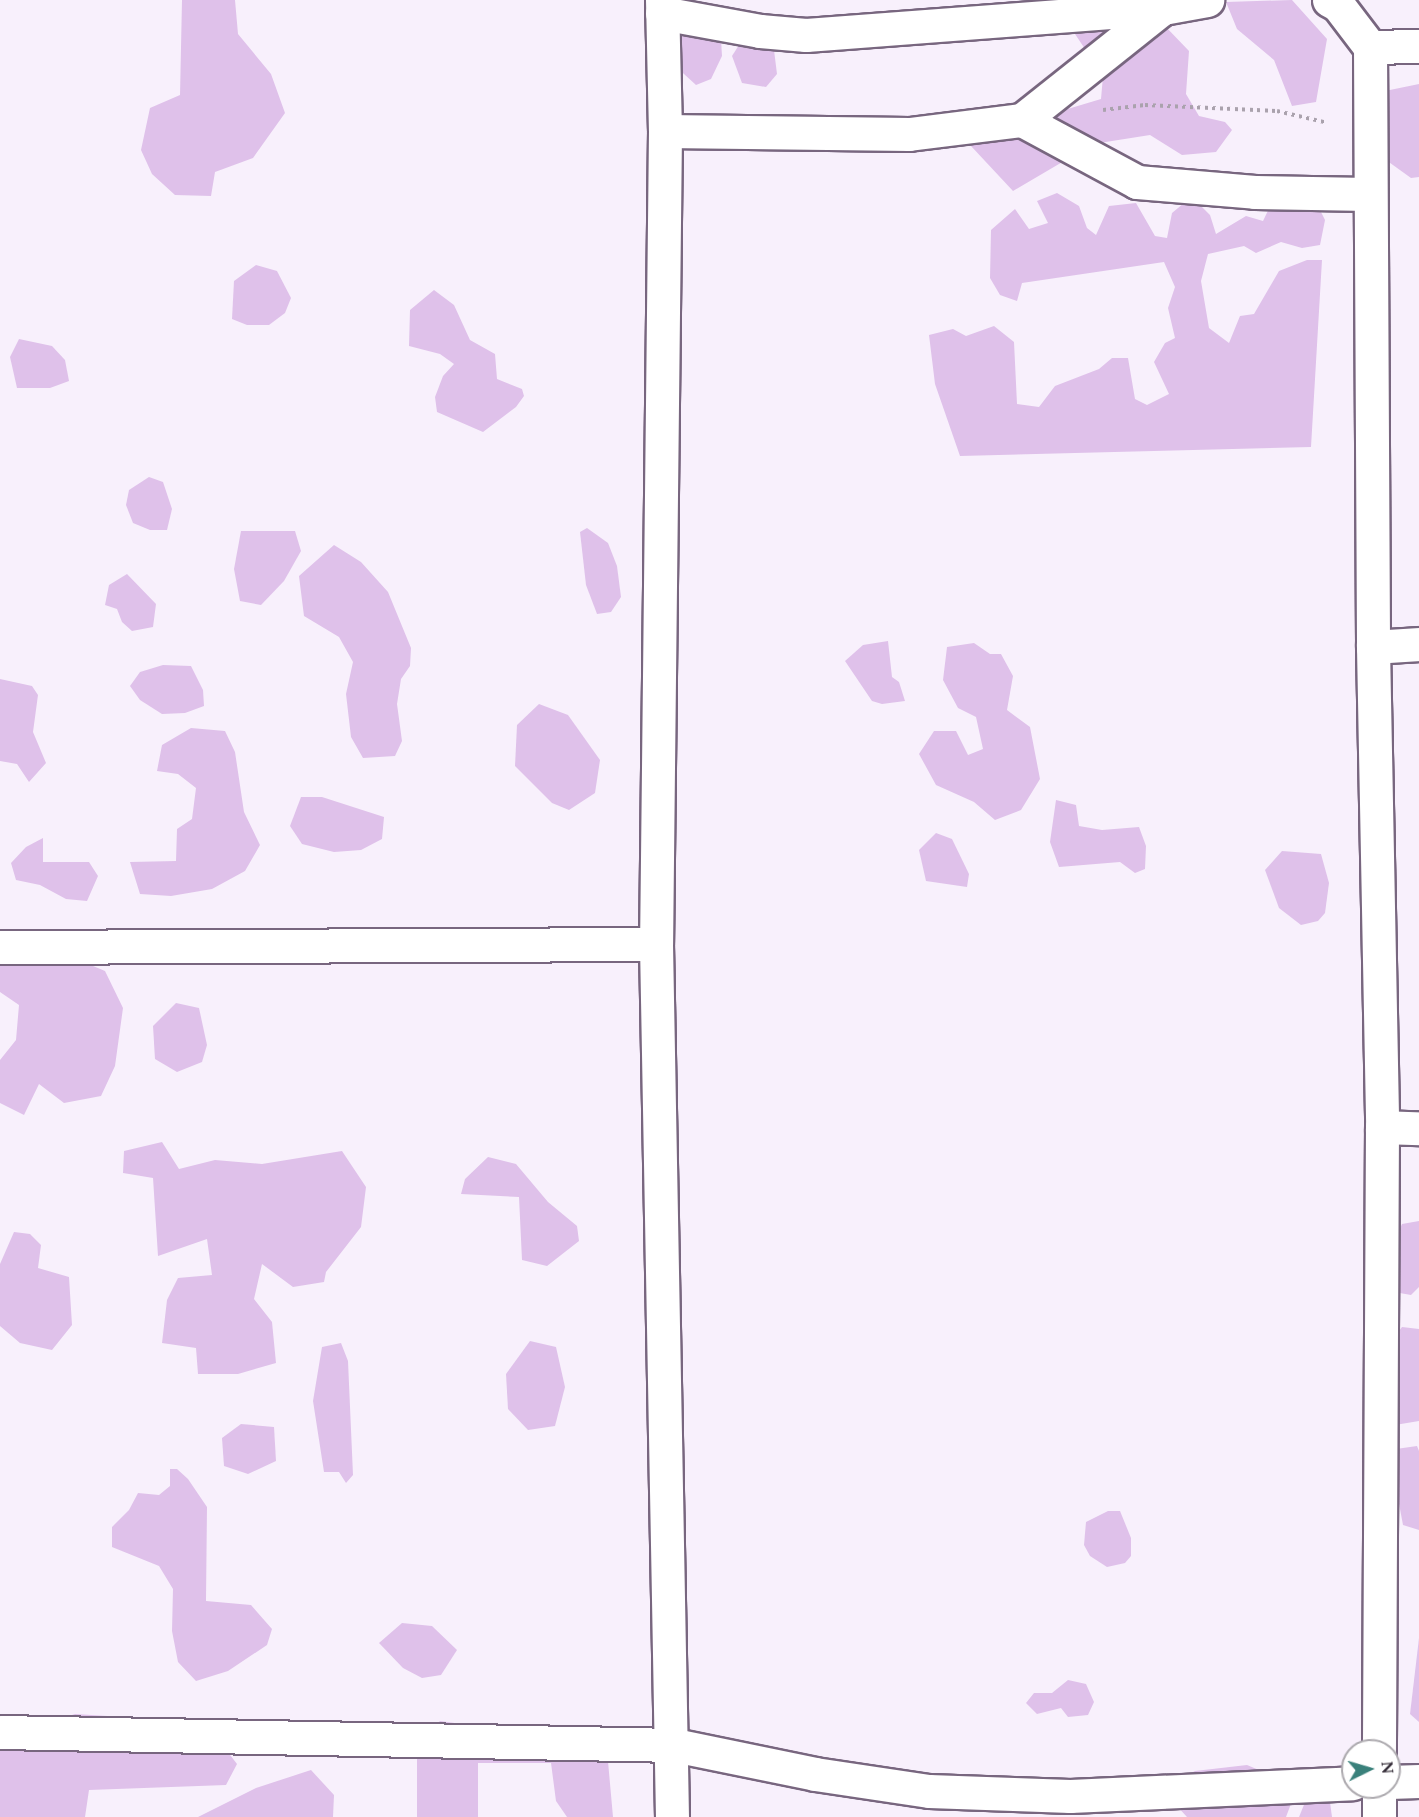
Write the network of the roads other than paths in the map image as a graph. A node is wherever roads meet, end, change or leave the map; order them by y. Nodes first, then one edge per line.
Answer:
1 (1207, 0) edge
2 (1329, 0) edge
3 (662, 7) edge
4 (1163, 9) junction
5 (1370, 46) junction
6 (1419, 46) edge
7 (1022, 120) junction
8 (665, 131) junction
9 (1368, 194) junction
10 (1419, 644) edge
11 (1373, 647) junction
12 (656, 944) junction
13 (0, 947) edge
14 (1382, 1127) junction
15 (1419, 1128) edge
16 (0, 1732) edge
17 (1379, 1739) edge
18 (674, 1745) junction
19 (1419, 1781) edge
20 (1401, 1782) edge
21 (1341, 1784) edge
22 (1379, 1799) edge
23 (672, 1817) edge
24 (1379, 1817) edge

1 - 4 street
2 - 5 street
3 - 4 street
3 - 8 street
4 - 7 street
5 - 6 street
5 - 9 street
7 - 8 street
7 - 9 street
8 - 12 street
9 - 11 street
10 - 11 street
11 - 14 street
12 - 13 street
12 - 18 street
14 - 15 street
14 - 17 street
16 - 18 street
18 - 21 street
18 - 23 street
19 - 20 street
22 - 24 street

